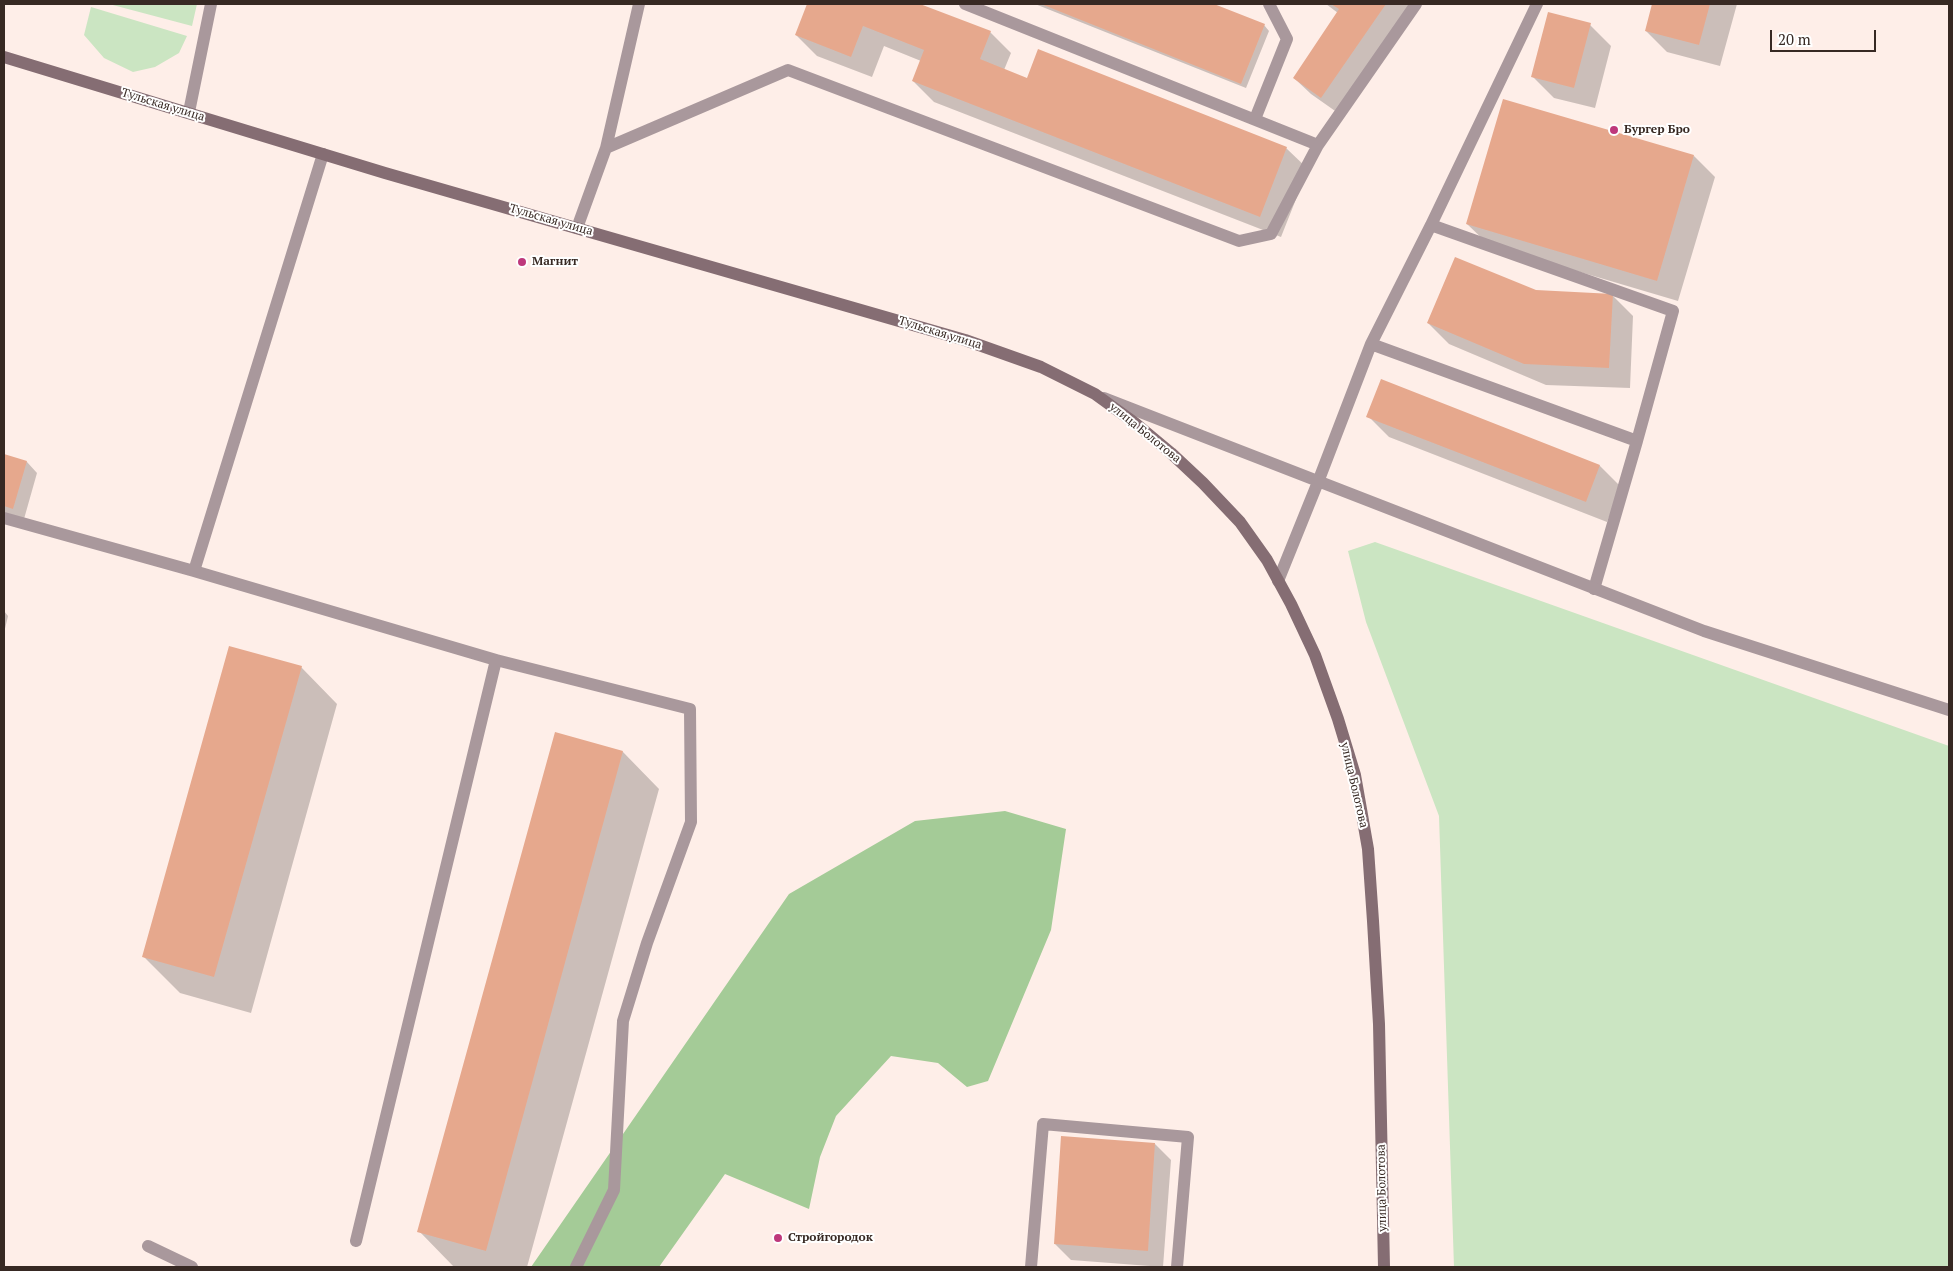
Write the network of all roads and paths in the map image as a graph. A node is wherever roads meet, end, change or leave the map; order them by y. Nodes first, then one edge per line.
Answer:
1 (211, 4) edge
2 (638, 4) edge
3 (965, 4) edge
4 (1269, 4) edge
5 (1416, 4) edge
6 (1536, 4) edge
7 (4, 57) edge
8 (189, 112) junction
9 (1254, 120) junction
10 (1318, 145) junction
11 (606, 148) junction
12 (323, 154) junction
13 (1430, 225) junction
14 (577, 228) junction
15 (1370, 344) junction
16 (1095, 394) junction
17 (1638, 441) junction
18 (1318, 482) junction
19 (4, 518) edge
20 (194, 571) junction
21 (1278, 581) junction
22 (1594, 588) junction
23 (496, 660) junction
24 (1949, 710) edge
25 (356, 1241) dead end
26 (148, 1246) dead end
27 (192, 1267) edge
28 (576, 1267) edge
29 (1031, 1267) edge
30 (1177, 1267) edge
31 (1384, 1267) edge

1 - 8 street
2 - 11 street
3 - 9 street
4 - 9 street
5 - 10 street
6 - 13 street
7 - 8 main road, Тульская улица
8 - 12 main road, Тульская улица
9 - 10 street
10 - 11 street
11 - 14 street
12 - 14 main road, Тульская улица
12 - 20 street
13 - 15 street
13 - 17 street
14 - 16 main road, Тульская улица
15 - 17 street
15 - 18 street
16 - 18 street
16 - 21 main road, улица Болотова
17 - 22 street
18 - 21 street
18 - 22 street
19 - 20 street
20 - 23 street
21 - 31 main road, улица Болотова
22 - 24 street
23 - 25 street
23 - 28 street
26 - 27 street
29 - 30 street

